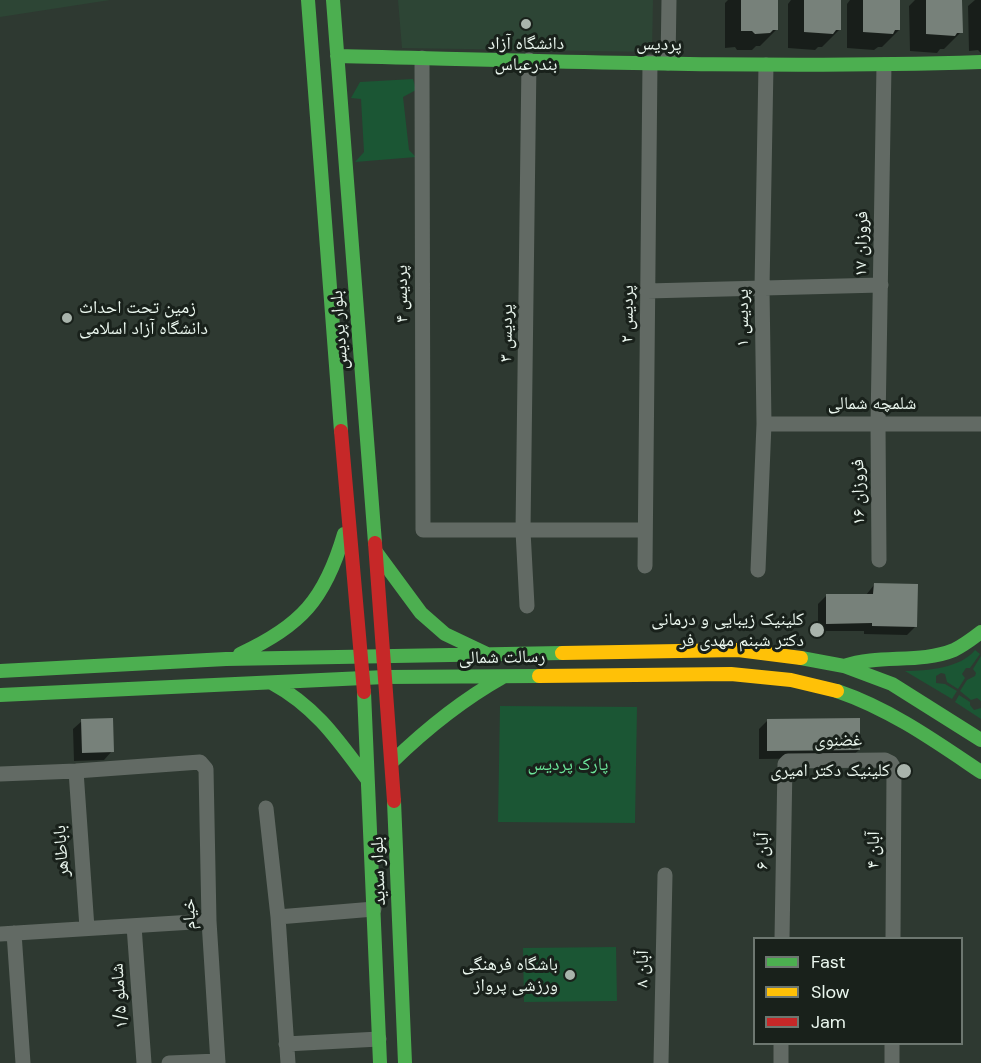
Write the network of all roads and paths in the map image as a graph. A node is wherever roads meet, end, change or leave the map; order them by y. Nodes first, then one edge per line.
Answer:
1 (308, 0) edge
2 (333, 0) edge
3 (669, 0) edge
4 (337, 56) junction
5 (422, 58) junction
6 (529, 60) junction
7 (650, 62) junction
8 (981, 62) edge
9 (668, 63) junction
10 (766, 64) junction
11 (884, 65) junction
12 (881, 285) junction
13 (762, 288) junction
14 (647, 291) junction
15 (764, 424) junction
16 (878, 424) junction
17 (981, 424) edge
18 (346, 486) junction
19 (371, 486) junction
20 (348, 519) junction
21 (645, 530) junction
22 (523, 531) junction
23 (376, 552) junction
24 (879, 560) dead end
25 (645, 566) dead end
26 (758, 570) dead end
27 (527, 606) dead end
28 (981, 633) edge
29 (488, 654) junction
30 (448, 655) junction
31 (362, 656) junction
32 (383, 656) junction
33 (312, 657) junction
34 (226, 659) junction
35 (844, 666) junction
36 (0, 671) edge
37 (507, 675) junction
38 (448, 676) junction
39 (385, 677) junction
40 (363, 678) junction
41 (312, 681) junction
42 (271, 683) junction
43 (0, 695) edge
44 (366, 734) junction
45 (390, 734) junction
46 (981, 740) edge
47 (392, 762) junction
48 (891, 763) joint
49 (785, 764) joint
50 (76, 771) junction
51 (981, 772) edge
52 (0, 774) edge
53 (367, 779) junction
54 (266, 808) dead end
55 (665, 875) dead end
56 (374, 909) junction
57 (278, 916) junction
58 (209, 921) junction
59 (134, 926) junction
60 (87, 928) junction
61 (7, 934) edge
62 (782, 937) edge
63 (893, 937) edge
64 (379, 1039) junction
65 (286, 1044) junction
66 (781, 1045) edge
67 (892, 1045) edge
68 (218, 1062) edge
69 (23, 1063) edge
70 (144, 1063) edge
71 (169, 1063) edge
72 (288, 1063) edge
73 (380, 1063) edge
74 (405, 1063) edge
75 (661, 1063) edge
76 (781, 1063) edge
77 (892, 1063) edge

1 - 18 main road, بلوار پردیس
2 - 4 main road, بلوار پردیس
3 - 9 street
4 - 5 main road, پردیس
4 - 19 main road, بلوار پردیس
5 - 6 main road, پردیس
5 - 22 street, پردیس ۴
6 - 7 main road, پردیس
6 - 22 street, پردیس ۳
7 - 9 main road, پردیس
7 - 14 street, پردیس ۲
8 - 11 main road, پردیس
9 - 10 main road, پردیس
10 - 11 main road, پردیس
10 - 13 street, پردیس ۱
11 - 12 street, فروزان ۱۷
12 - 13 street
12 - 16 street, فروزان ۱۷
13 - 14 street
13 - 15 street, پردیس ۱
14 - 21 street, پردیس ۲
15 - 16 street, شلمچه شمالی
15 - 26 street, پردیس ۱
16 - 17 street, شلمچه شمالی
16 - 24 street, فروزان ۱۶
18 - 19 main road
18 - 20 main road, بلوار پردیس
19 - 23 main road, بلوار پردیس
20 - 31 main road, بلوار پردیس
20 - 34 main road
21 - 22 street
21 - 25 street, پردیس ۲
22 - 27 street, پردیس ۳
23 - 29 main road
23 - 32 main road, بلوار پردیس
28 - 35 main road
29 - 30 main road, رسالت شمالی
29 - 35 main road, رسالت شمالی
30 - 32 main road, رسالت شمالی
30 - 38 main road
31 - 32 main road, رسالت شمالی
31 - 33 main road, رسالت شمالی
31 - 40 main road, بلوار پردیس
32 - 39 main road, بلوار پردیس
33 - 34 main road, رسالت شمالی
33 - 41 main road
34 - 36 main road, رسالت شمالی
35 - 46 main road, رسالت شمالی
37 - 38 main road, رسالت شمالی
37 - 47 main road
37 - 51 main road, رسالت شمالی
38 - 39 main road, رسالت شمالی
39 - 40 main road, رسالت شمالی
39 - 45 main road, بلوار سدید
40 - 41 main road, رسالت شمالی
40 - 44 main road, بلوار سدید
41 - 42 main road, رسالت شمالی
42 - 43 main road, رسالت شمالی
42 - 53 main road
44 - 45 main road
44 - 53 main road, بلوار سدید
45 - 47 main road, بلوار سدید
47 - 74 main road, بلوار سدید
48 - 49 street, غضنوی
48 - 63 street, آبان ۴
49 - 62 street, آبان ۶
50 - 52 street
50 - 58 street, خیام
50 - 60 street, باباطاهر
53 - 56 main road, بلوار سدید
54 - 57 street
55 - 75 street, آبان ۸
56 - 57 street
56 - 64 main road, بلوار سدید
57 - 65 street
58 - 59 street
58 - 68 street, خیام
59 - 60 street
59 - 70 street, شاملو ۱/۵
60 - 61 street
61 - 69 street
64 - 65 street
64 - 73 main road, بلوار سدید
65 - 72 street
66 - 76 street
67 - 77 street
68 - 71 street

